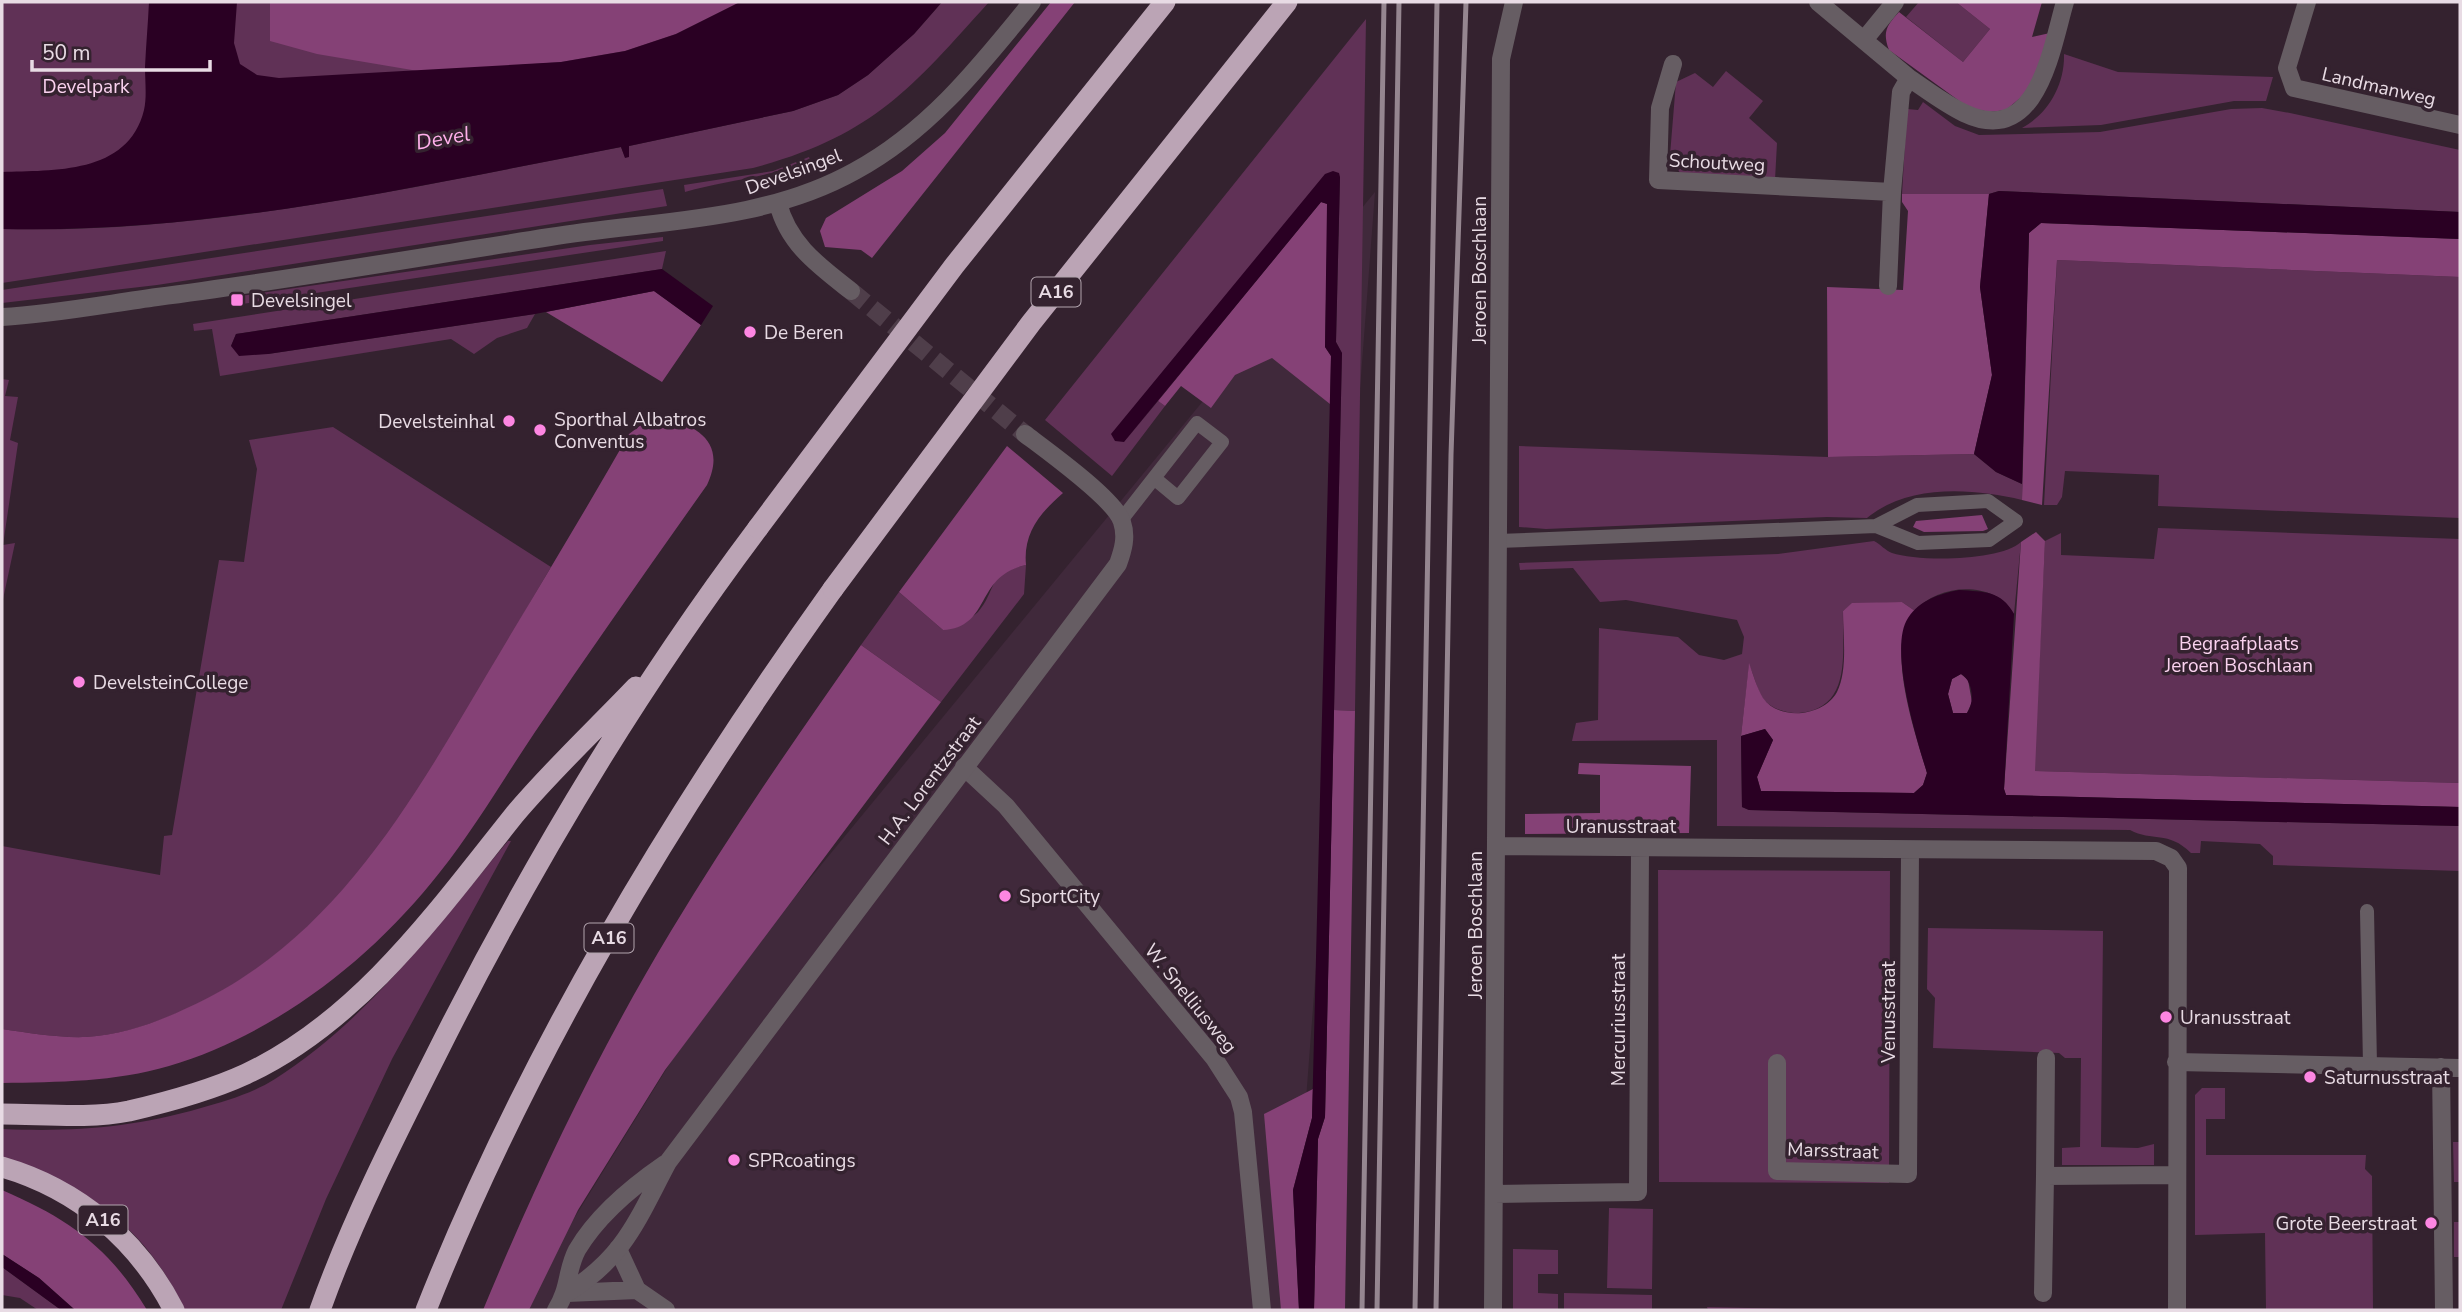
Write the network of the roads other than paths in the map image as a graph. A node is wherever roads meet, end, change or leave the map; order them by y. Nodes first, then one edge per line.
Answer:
1 (1032, 2) edge
2 (1165, 2) edge
3 (1287, 2) edge
4 (1514, 2) edge
5 (1818, 2) edge
6 (1895, 2) edge
7 (2066, 2) edge
8 (2307, 2) edge
9 (1864, 40) junction
10 (1673, 64) dead end
11 (1909, 79) junction
12 (2460, 125) edge
13 (1892, 192) junction
14 (778, 203) junction
15 (1888, 286) dead end
16 (850, 291) tunnel mouth
17 (2, 317) edge
18 (1025, 434) tunnel mouth
19 (1154, 478) junction
20 (1122, 519) junction
21 (1876, 526) junction
22 (1498, 541) junction
23 (668, 654) junction
24 (964, 768) junction
25 (1497, 846) junction
26 (1640, 848) junction
27 (1910, 850) junction
28 (2367, 911) dead end
29 (2046, 1058) dead end
30 (2176, 1062) junction
31 (1777, 1063) dead end
32 (2370, 1065) junction
33 (2441, 1067) junction
34 (2460, 1068) edge
35 (2, 1115) edge
36 (668, 1162) junction
37 (2, 1167) edge
38 (1908, 1174) joint
39 (2175, 1175) junction
40 (2045, 1176) junction
41 (1495, 1194) junction
42 (618, 1249) junction
43 (637, 1290) junction
44 (566, 1293) junction
45 (2043, 1293) dead end
46 (174, 1310) edge
47 (320, 1310) edge
48 (426, 1310) edge
49 (556, 1310) edge
50 (666, 1310) edge
51 (1262, 1310) edge
52 (1493, 1310) edge
53 (2177, 1310) edge
54 (2444, 1310) edge

1 - 14 street, Develsingel
2 - 23 highway, bridge
3 - 48 highway, A16, bridge
4 - 22 street, Jeroen Boschlaan
5 - 9 street
6 - 9 street
7 - 11 street
8 - 12 street, Landmanweg
9 - 11 street
10 - 13 street, Schoutweg
11 - 13 street
13 - 15 street
14 - 16 street
14 - 17 street, Develsingel
18 - 20 street
19 - 19 lane
19 - 20 lane
20 - 24 street, H.A. Lorentzstraat
21 - 21 lane
21 - 22 lane
22 - 25 street, Jeroen Boschlaan
23 - 35 highway
23 - 47 highway
24 - 36 street, H.A. Lorentzstraat
24 - 51 street, W. Snelliusweg
25 - 26 street, Uranusstraat
25 - 41 street, Jeroen Boschlaan
26 - 27 street, Uranusstraat
26 - 41 street, Mercuriusstraat
27 - 30 street, Uranusstraat
27 - 38 street, Venusstraat
28 - 32 lane
29 - 40 street
30 - 32 street
30 - 39 street, Uranusstraat
31 - 38 street, Marsstraat
32 - 33 street
33 - 34 street
33 - 54 street
36 - 42 street, H.A. Lorentzstraat
36 - 44 street, H.A. Lorentzstraat
37 - 46 highway, A16
39 - 40 street
39 - 53 street, Uranusstraat
40 - 45 street
41 - 52 street, Jeroen Boschlaan
42 - 43 street
42 - 44 street, H.A. Lorentzstraat
43 - 44 street
43 - 50 street
44 - 49 street, H.A. Lorentzstraat

